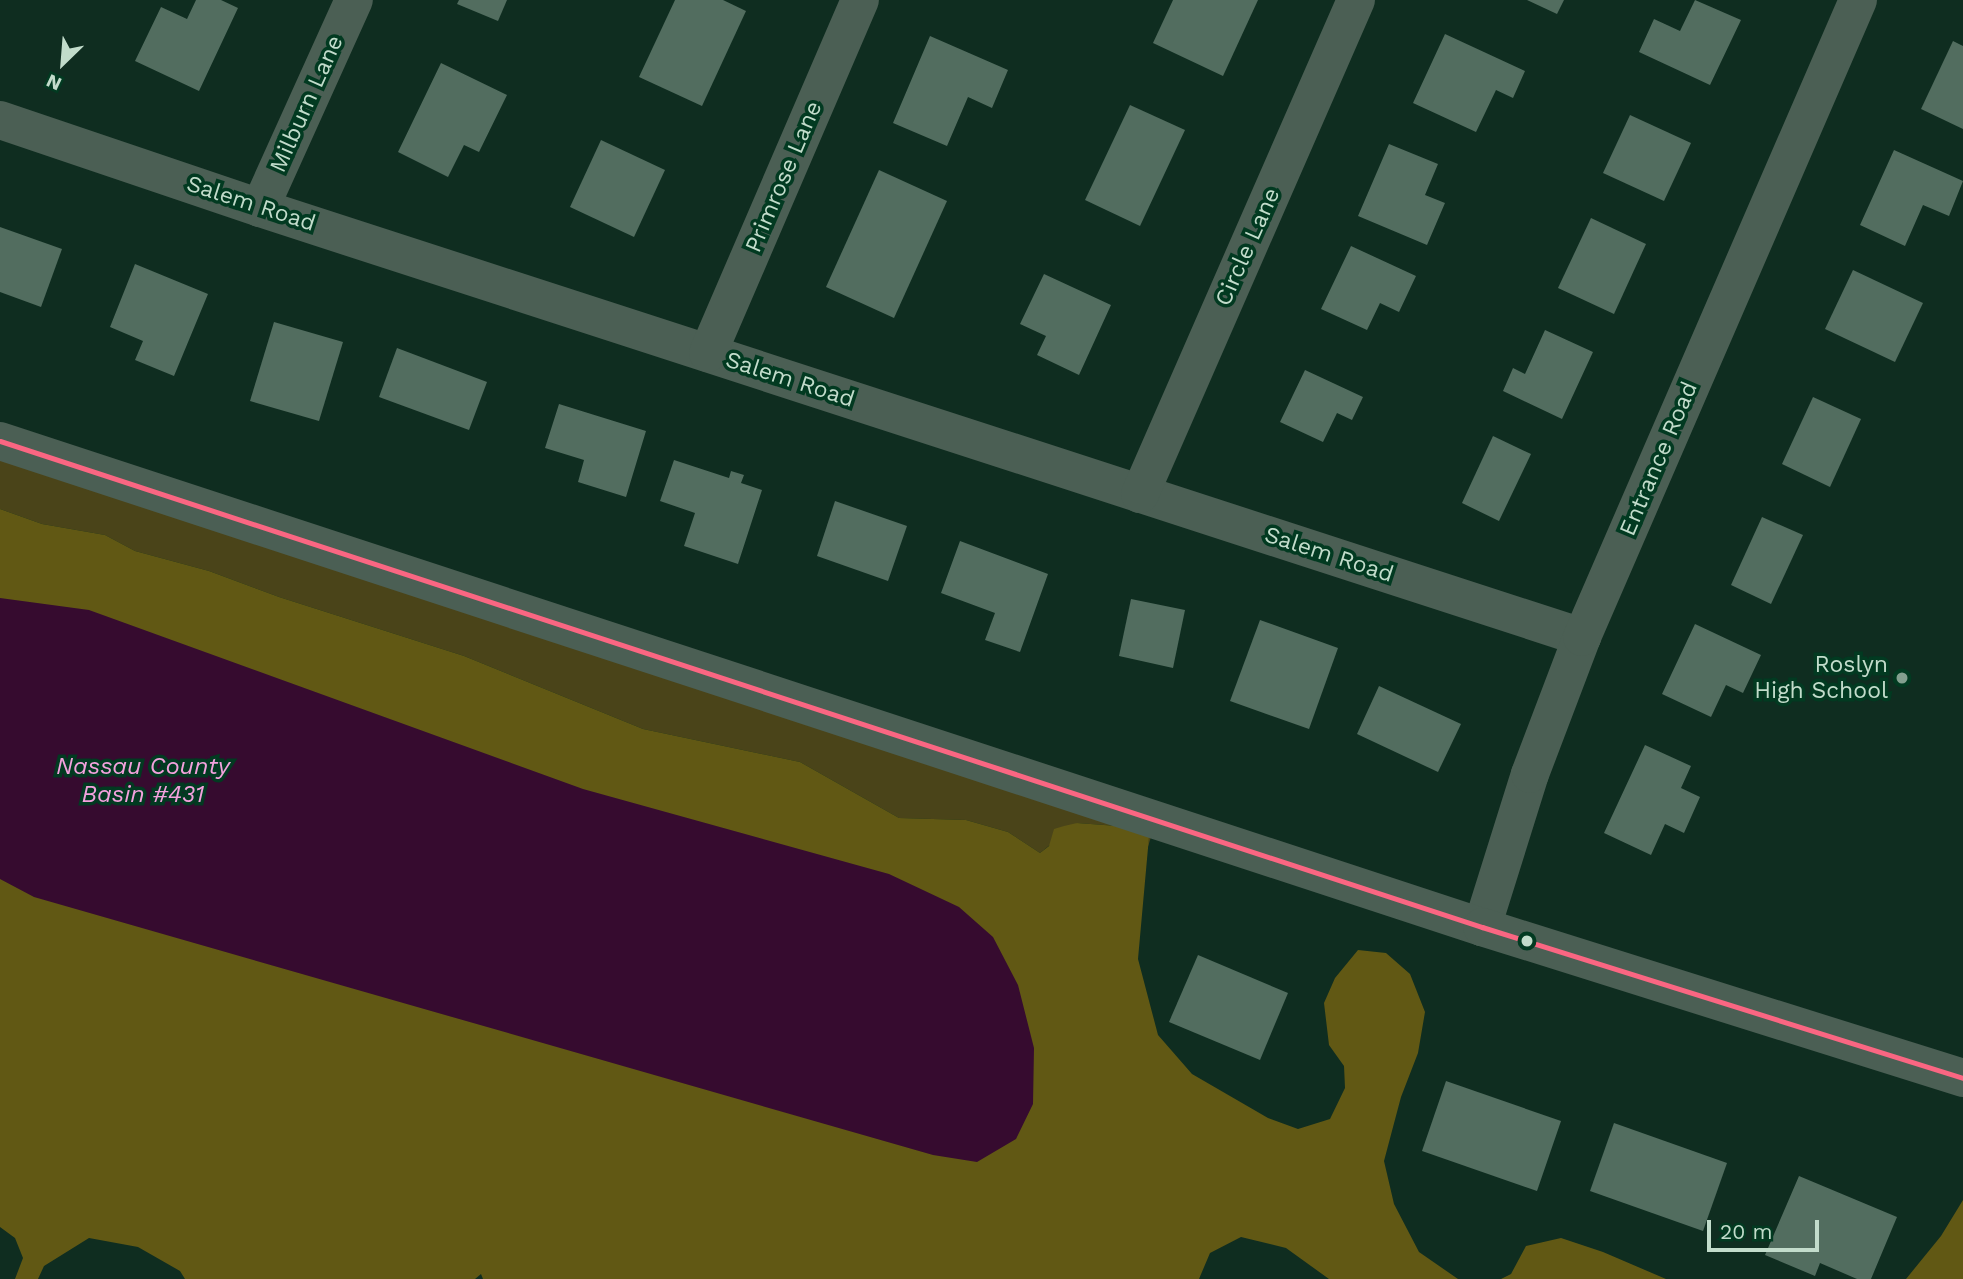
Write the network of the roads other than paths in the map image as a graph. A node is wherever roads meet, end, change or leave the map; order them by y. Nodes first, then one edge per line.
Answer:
1 (354, 0) edge
2 (860, 0) edge
3 (1356, 0) edge
4 (1858, 0) edge
5 (0, 120) edge
6 (260, 208) junction
7 (708, 353) junction
8 (0, 441) edge
9 (1140, 494) junction
10 (1582, 636) junction
11 (1482, 927) junction
12 (1963, 1078) edge

1 - 6 street, Milburn Lane
2 - 7 street, Primrose Lane
3 - 9 street, Circle Lane
4 - 10 street, Entrance Road
5 - 6 street, Salem Road
6 - 7 street, Salem Road
7 - 9 street, Salem Road
8 - 11 street
9 - 10 street, Salem Road
10 - 11 street, Entrance Road
11 - 12 street

